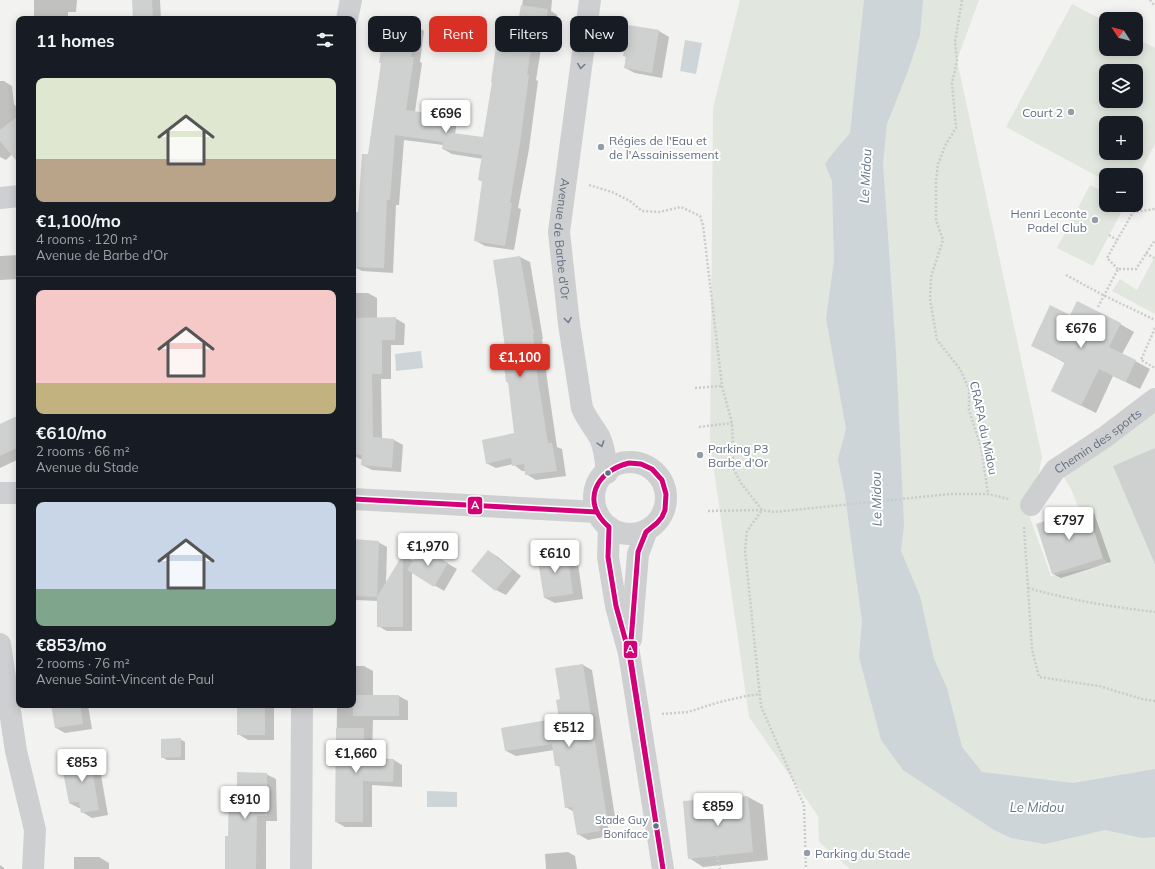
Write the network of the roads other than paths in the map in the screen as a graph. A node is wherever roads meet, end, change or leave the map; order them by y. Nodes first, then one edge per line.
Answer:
1 (351, 0) edge
2 (590, 0) edge
3 (348, 16) edge
4 (16, 196) edge
5 (0, 198) edge
6 (1155, 399) edge
7 (607, 473) junction
8 (0, 493) edge
9 (16, 494) edge
10 (356, 499) edge
11 (1027, 505) road end
12 (603, 520) junction
13 (647, 530) junction
14 (0, 644) edge
15 (630, 652) junction
16 (302, 708) edge
17 (8, 751) edge
18 (33, 869) edge
19 (301, 869) edge
20 (663, 869) edge

1 - 3 street
2 -> 7 street, Avenue de Barbe d'Or
4 - 5 street
6 - 11 street, Chemin des sports
7 - 12 street
7 - 13 street
8 - 9 street
10 - 12 street
12 - 13 street
12 - 15 street
13 - 15 street
14 - 17 street
15 - 20 street
16 - 19 street
17 - 18 street

